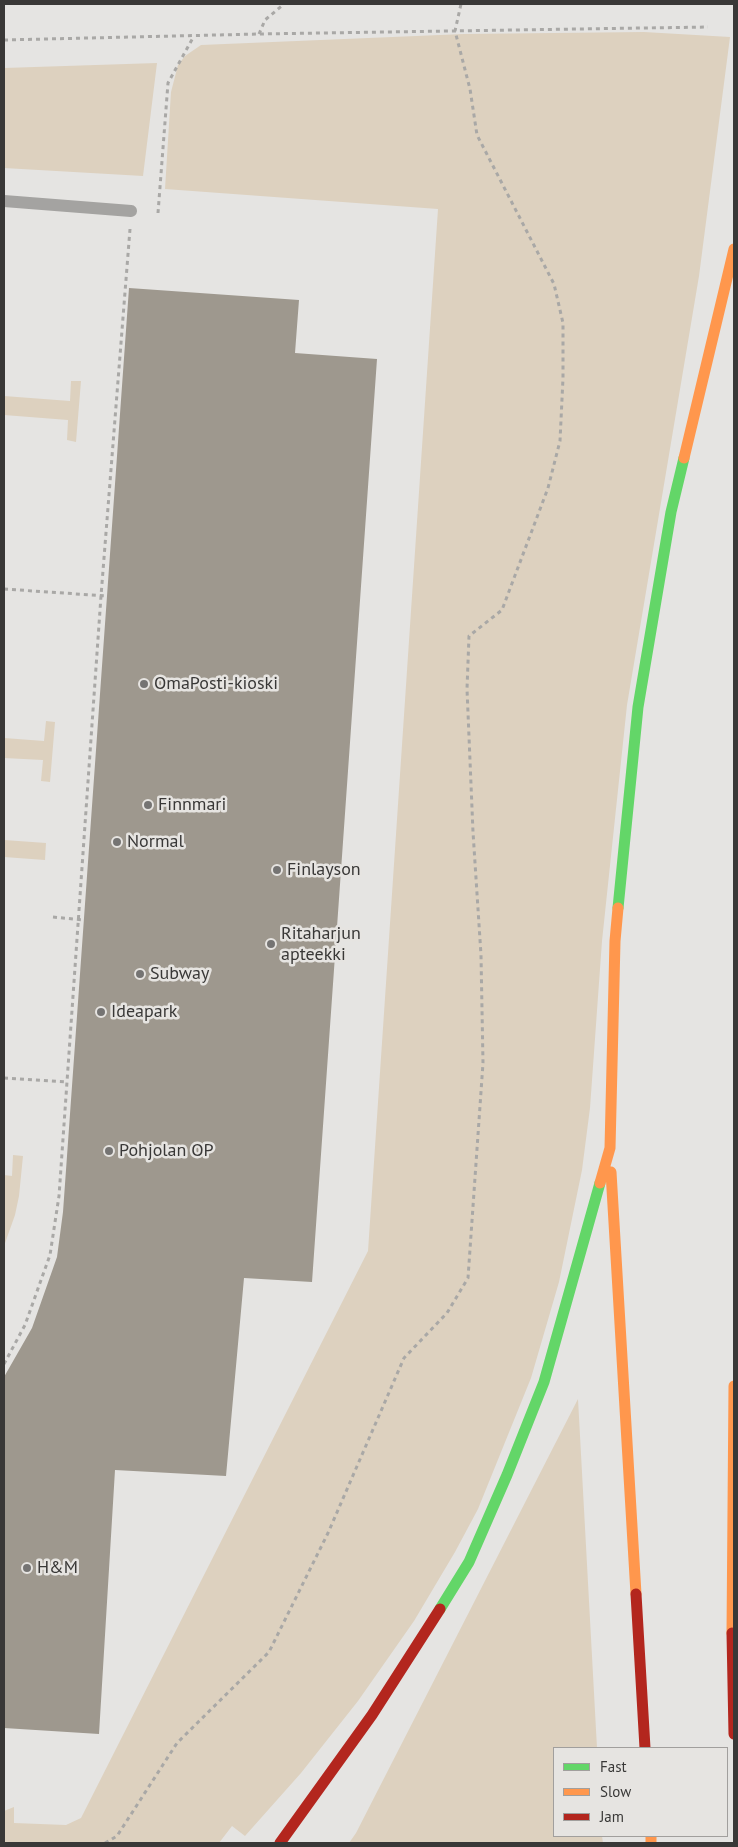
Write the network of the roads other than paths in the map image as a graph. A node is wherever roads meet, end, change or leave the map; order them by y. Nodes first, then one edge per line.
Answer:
1 (4, 201) edge
2 (131, 211) road end
3 (734, 249) edge
4 (610, 1148) junction
5 (734, 1386) edge
6 (734, 1734) edge
7 (645, 1747) edge
8 (280, 1843) edge

1 - 2 lane
3 - 4 highway
4 - 7 highway
4 - 8 highway
5 - 6 highway

